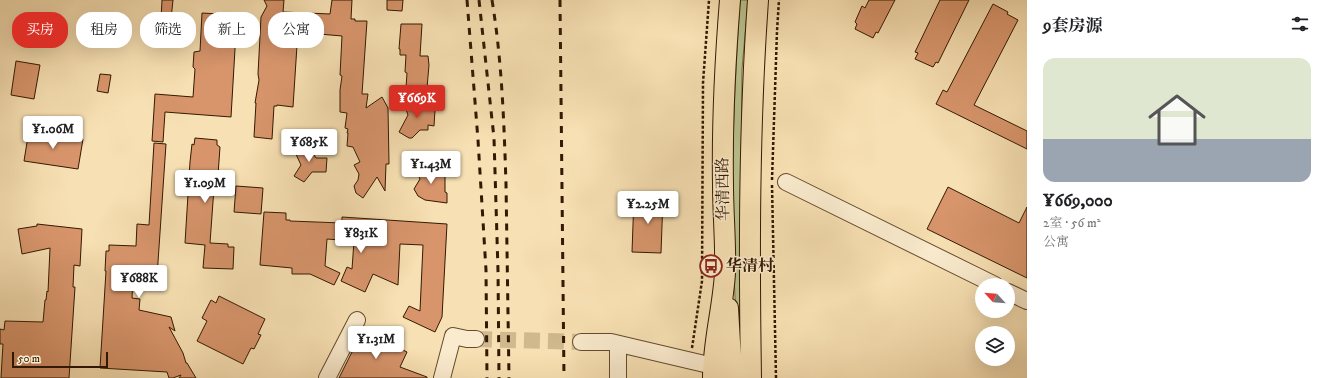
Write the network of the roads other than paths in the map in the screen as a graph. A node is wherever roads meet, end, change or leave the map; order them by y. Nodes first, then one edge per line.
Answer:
1 (730, 0) edge
2 (758, 0) edge
3 (786, 182) dead end
4 (725, 272) junction
5 (981, 278) edge
6 (1015, 295) edge
7 (1027, 301) edge
8 (357, 320) dead end
9 (476, 339) tunnel mouth
10 (582, 342) tunnel mouth
11 (618, 344) junction
12 (713, 372) edge
13 (327, 378) edge
14 (442, 378) edge
15 (618, 378) edge
16 (732, 378) edge
17 (751, 378) edge

1 - 4 main road, 华清西路
2 - 17 main road, 华清西路
3 - 5 street
4 - 12 main road, 华清西路
4 - 16 main road
6 - 7 street
8 - 13 street
9 - 14 street
10 - 11 street
11 - 12 street
11 - 15 street

